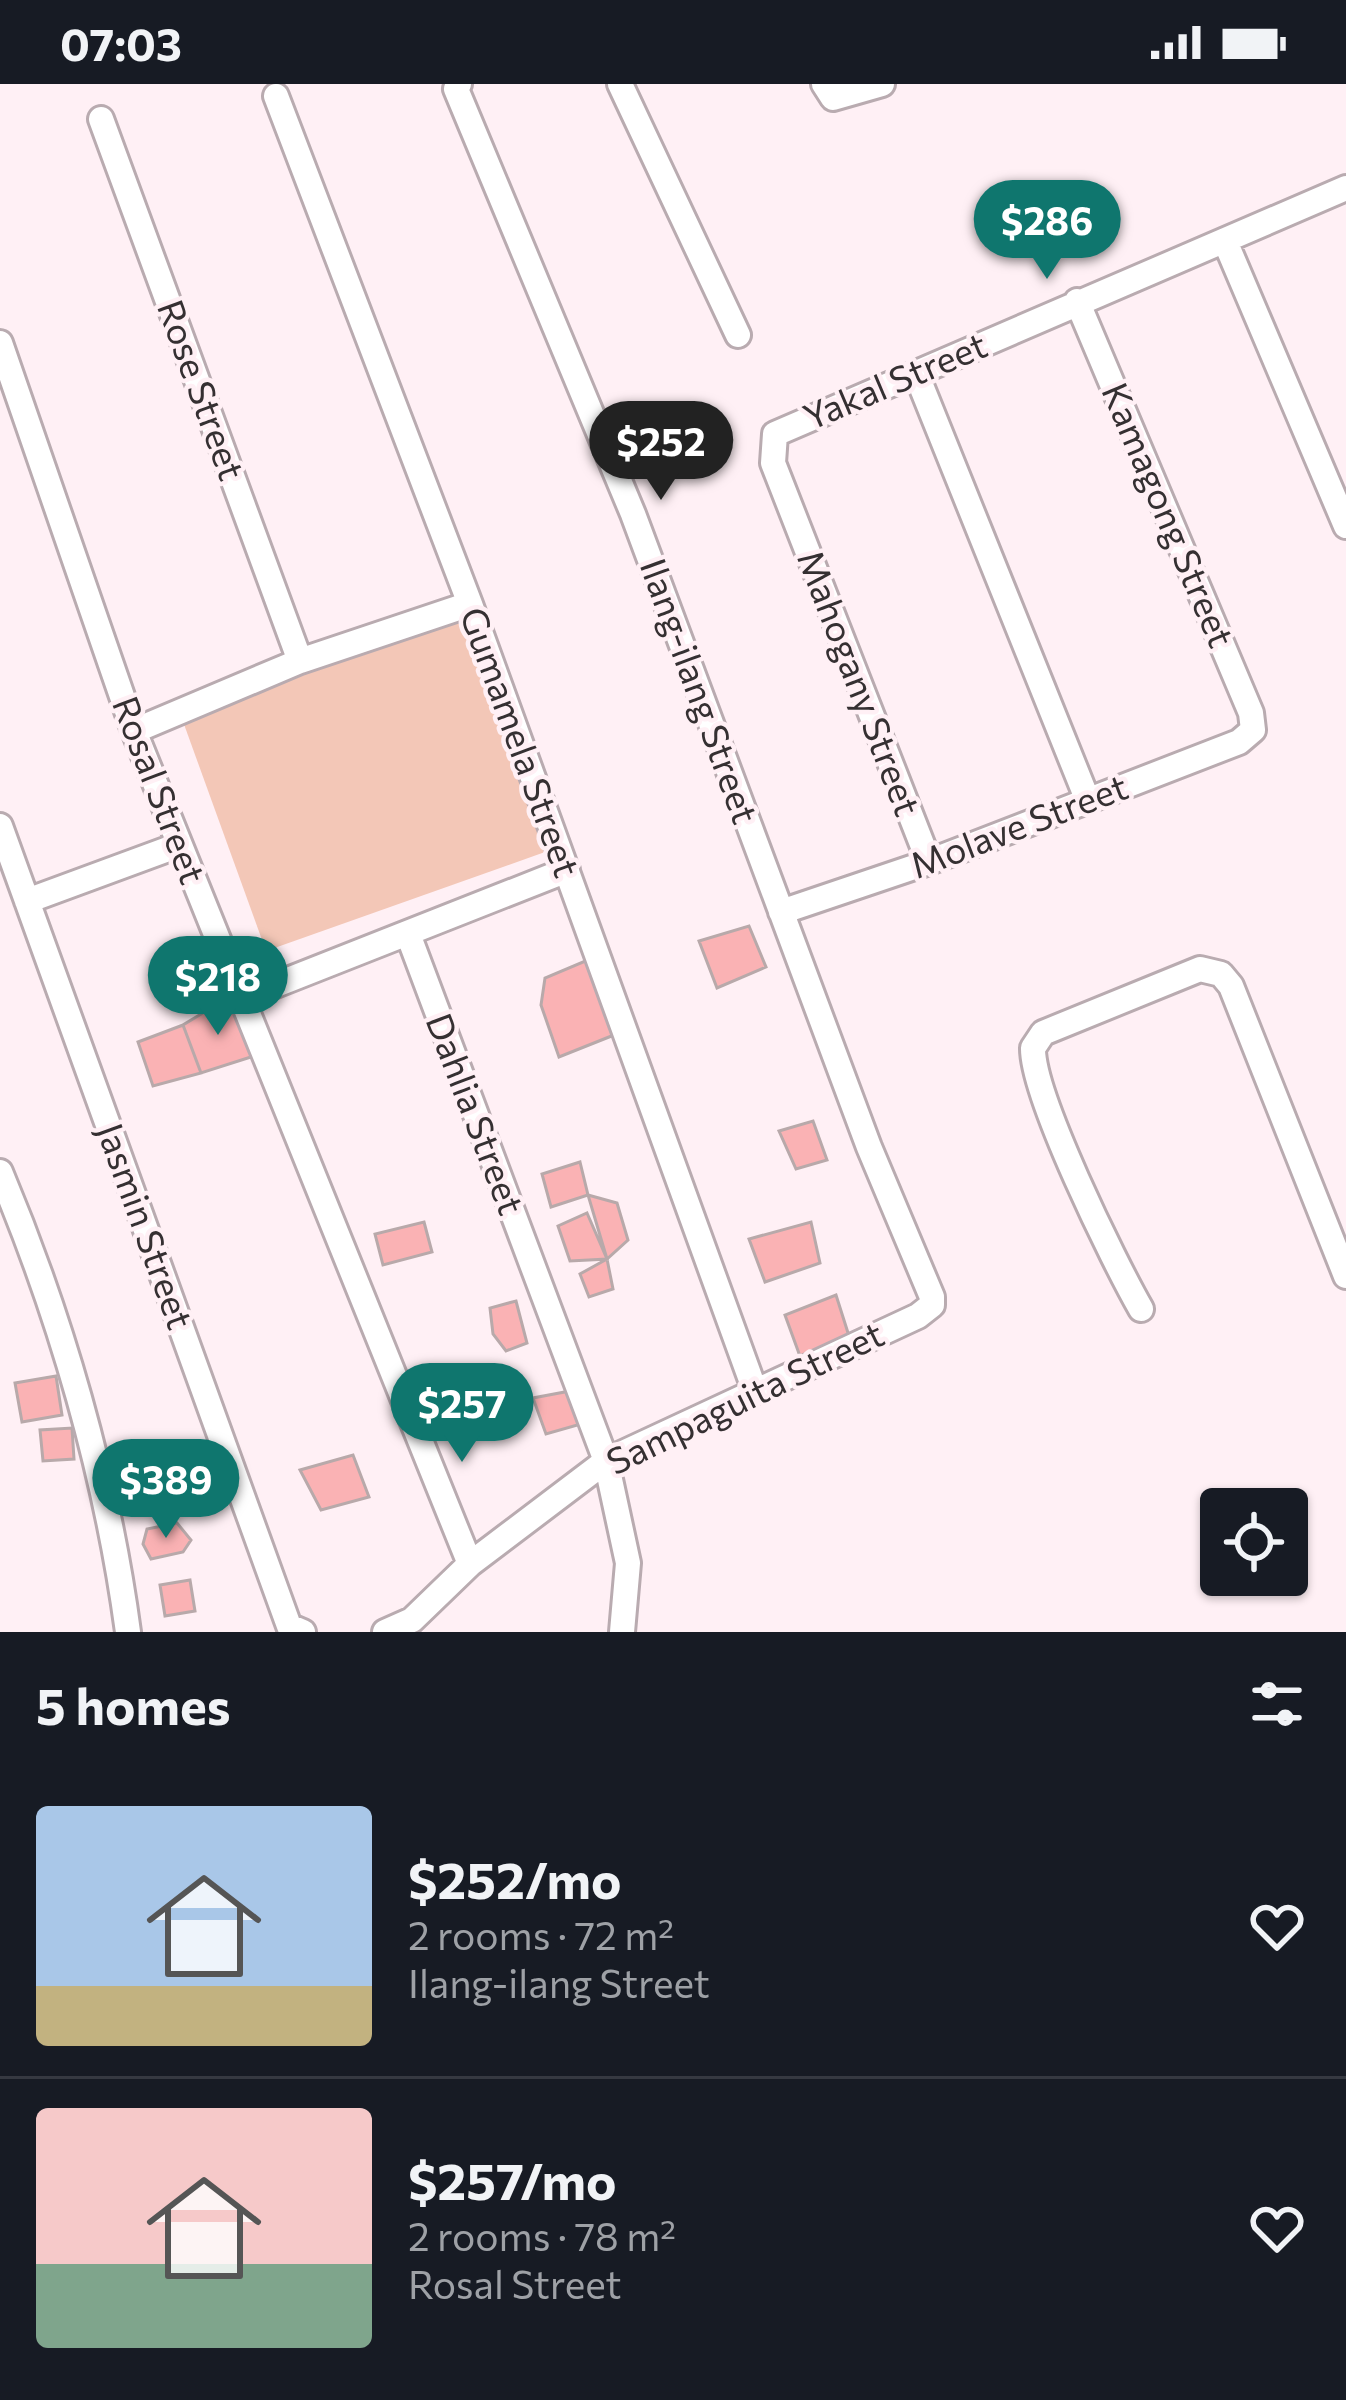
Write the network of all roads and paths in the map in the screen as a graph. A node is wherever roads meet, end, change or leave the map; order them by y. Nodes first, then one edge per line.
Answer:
1 (620, 84) edge
2 (824, 84) edge
3 (882, 84) edge
4 (458, 86) edge
5 (276, 96) dead end
6 (101, 119) dead end
7 (1346, 188) edge
8 (1225, 241) junction
9 (1077, 301) junction
10 (738, 335) dead end
11 (0, 343) edge
12 (916, 373) junction
13 (775, 434) joint
14 (1346, 526) edge
15 (470, 604) junction
16 (300, 662) junction
17 (1253, 730) joint
18 (134, 731) junction
19 (1088, 801) junction
20 (0, 826) edge
21 (179, 845) junction
22 (929, 862) junction
23 (567, 870) junction
24 (27, 901) junction
25 (781, 912) junction
26 (408, 934) junction
27 (240, 999) junction
28 (0, 1172) edge
29 (1346, 1276) edge
30 (932, 1297) joint
31 (1141, 1310) dead end
32 (755, 1390) junction
33 (606, 1461) junction
34 (470, 1564) junction
35 (296, 1629) edge
36 (128, 1632) edge
37 (385, 1632) edge
38 (622, 1632) edge

1 - 10 street
2 - 3 street
4 - 25 street, Ilang-ilang Street
5 - 15 street, Gumamela Street
6 - 16 street, Rose Street
7 - 8 street, Yakal Street
8 - 9 street, Yakal Street
8 - 14 street
9 - 12 street, Yakal Street
9 - 17 street, Kamagong Street
11 - 18 street, Rosal Street
12 - 13 street, Yakal Street
12 - 19 street
13 - 22 street, Mahogany Street
15 - 16 street
15 - 23 street, Gumamela Street
16 - 18 street
17 - 19 street, Molave Street
18 - 21 street, Rosal Street
19 - 22 street, Molave Street
20 - 24 street, Jasmin Street
21 - 24 street
21 - 27 street, Rosal Street
22 - 25 street, Molave Street
23 - 26 street
23 - 32 street, Gumamela Street
24 - 35 street, Jasmin Street
25 - 30 street, Ilang-ilang Street
26 - 27 street
26 - 33 street, Dahlia Street
27 - 34 street, Rosal Street
28 - 36 street
29 - 31 street
30 - 32 street, Sampaguita Street
32 - 33 street, Sampaguita Street
33 - 34 street, Sampaguita Street
33 - 38 street, Dahlia Street
34 - 37 street, Sampaguita Street

